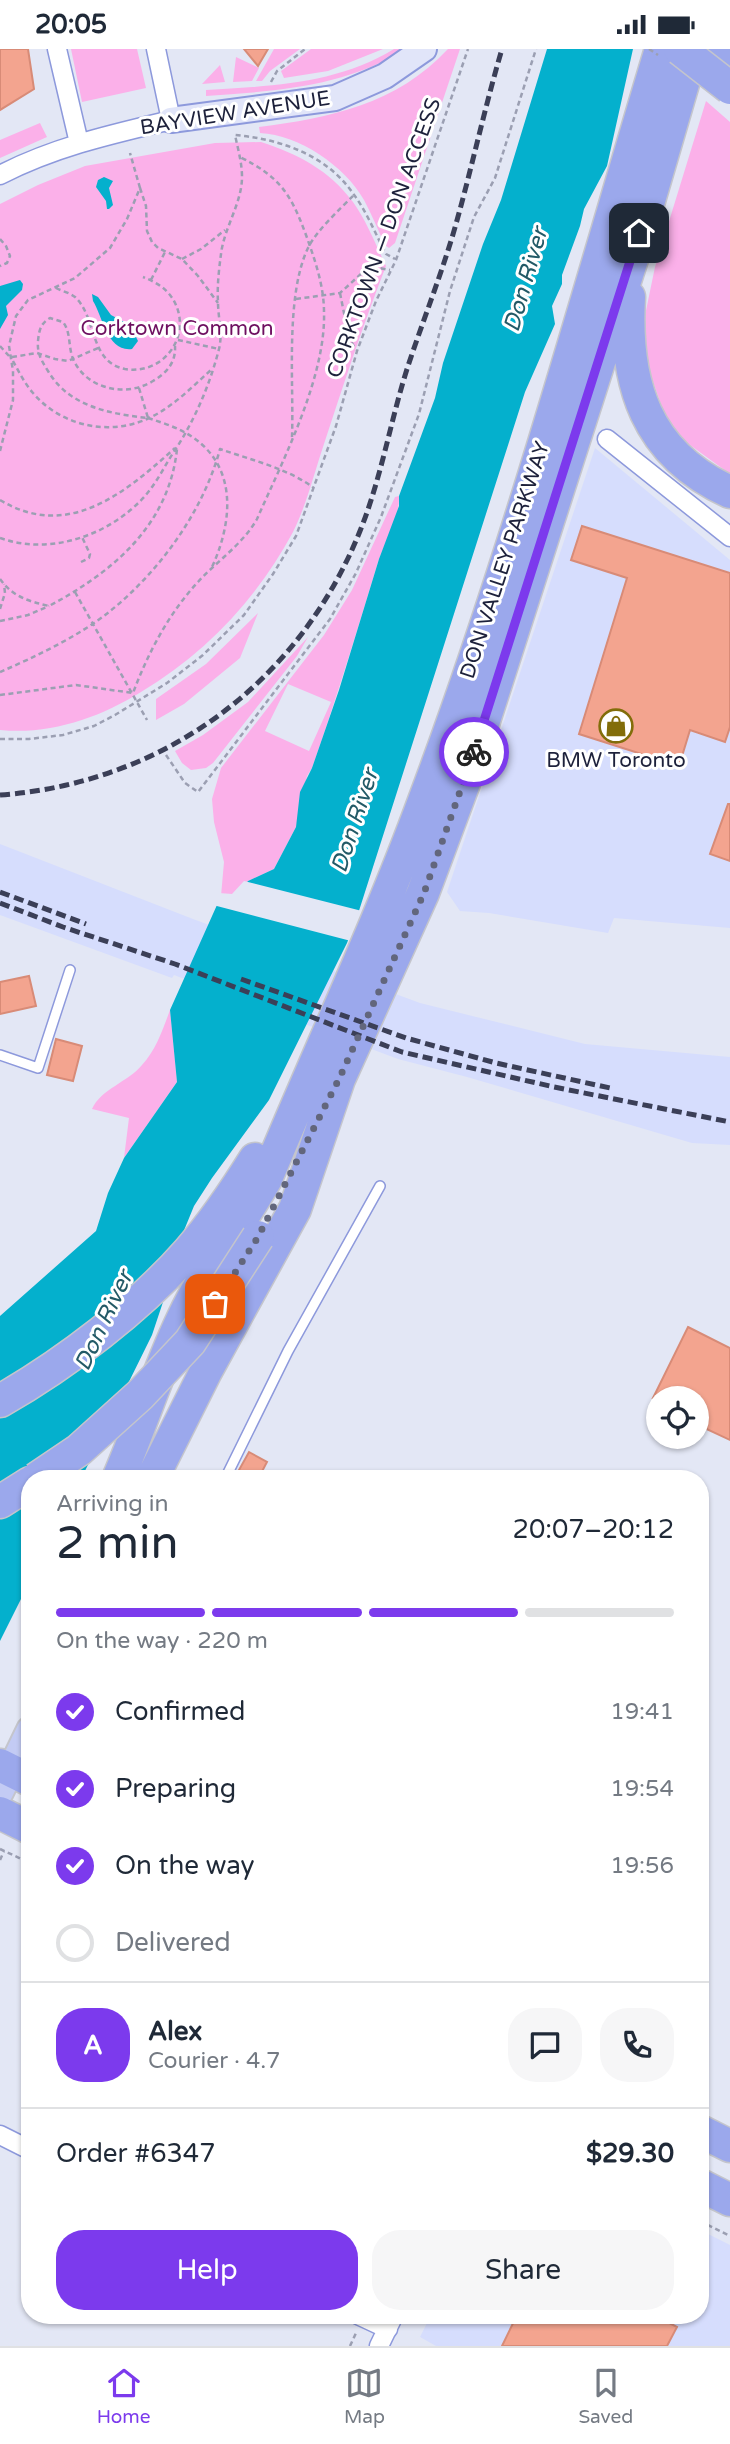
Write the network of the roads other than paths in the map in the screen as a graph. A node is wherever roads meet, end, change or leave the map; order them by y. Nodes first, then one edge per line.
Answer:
1 (57, 49) edge
2 (156, 49) edge
3 (424, 49) edge
4 (662, 49) edge
5 (680, 49) edge
6 (693, 49) edge
7 (717, 49) edge
8 (730, 59) edge
9 (730, 88) edge
10 (163, 122) junction
11 (79, 143) junction
12 (0, 174) edge
13 (632, 259) junction
14 (607, 439) dead end
15 (730, 492) edge
16 (730, 537) edge
17 (70, 970) dead end
18 (0, 1055) edge
19 (328, 1069) junction
20 (380, 1186) dead end
21 (0, 1401) edge
22 (49, 1470) edge
23 (122, 1470) edge
24 (156, 1470) edge
25 (229, 1470) edge
26 (21, 1489) edge
27 (0, 1502) edge
28 (21, 1751) edge
29 (10, 1777) edge
30 (0, 1813) edge
31 (21, 1824) edge
32 (0, 2135) edge
33 (709, 2135) edge
34 (730, 2145) edge
35 (21, 2146) edge
36 (709, 2190) edge
37 (730, 2200) edge
38 (390, 2324) edge
39 (379, 2346) edge

1 - 11 street
2 - 10 street
3 - 10 main road, BAYVIEW AVENUE
4 - 19 highway, DON VALLEY PARKWAY
5 - 9 highway, bridge
6 - 13 highway, DON VALLEY PARKWAY
7 - 8 highway
10 - 11 street, BAYVIEW AVENUE
11 - 12 street, BAYVIEW AVENUE
13 - 15 highway
13 - 19 highway, DON VALLEY PARKWAY
14 - 16 street
17 - 18 lane
19 - 21 highway
19 - 22 highway, bridge
19 - 23 highway
19 - 24 highway
20 - 25 lane
26 - 27 highway
28 - 29 main road
30 - 31 highway
32 - 35 street
33 - 34 highway
36 - 37 highway
38 - 39 street

